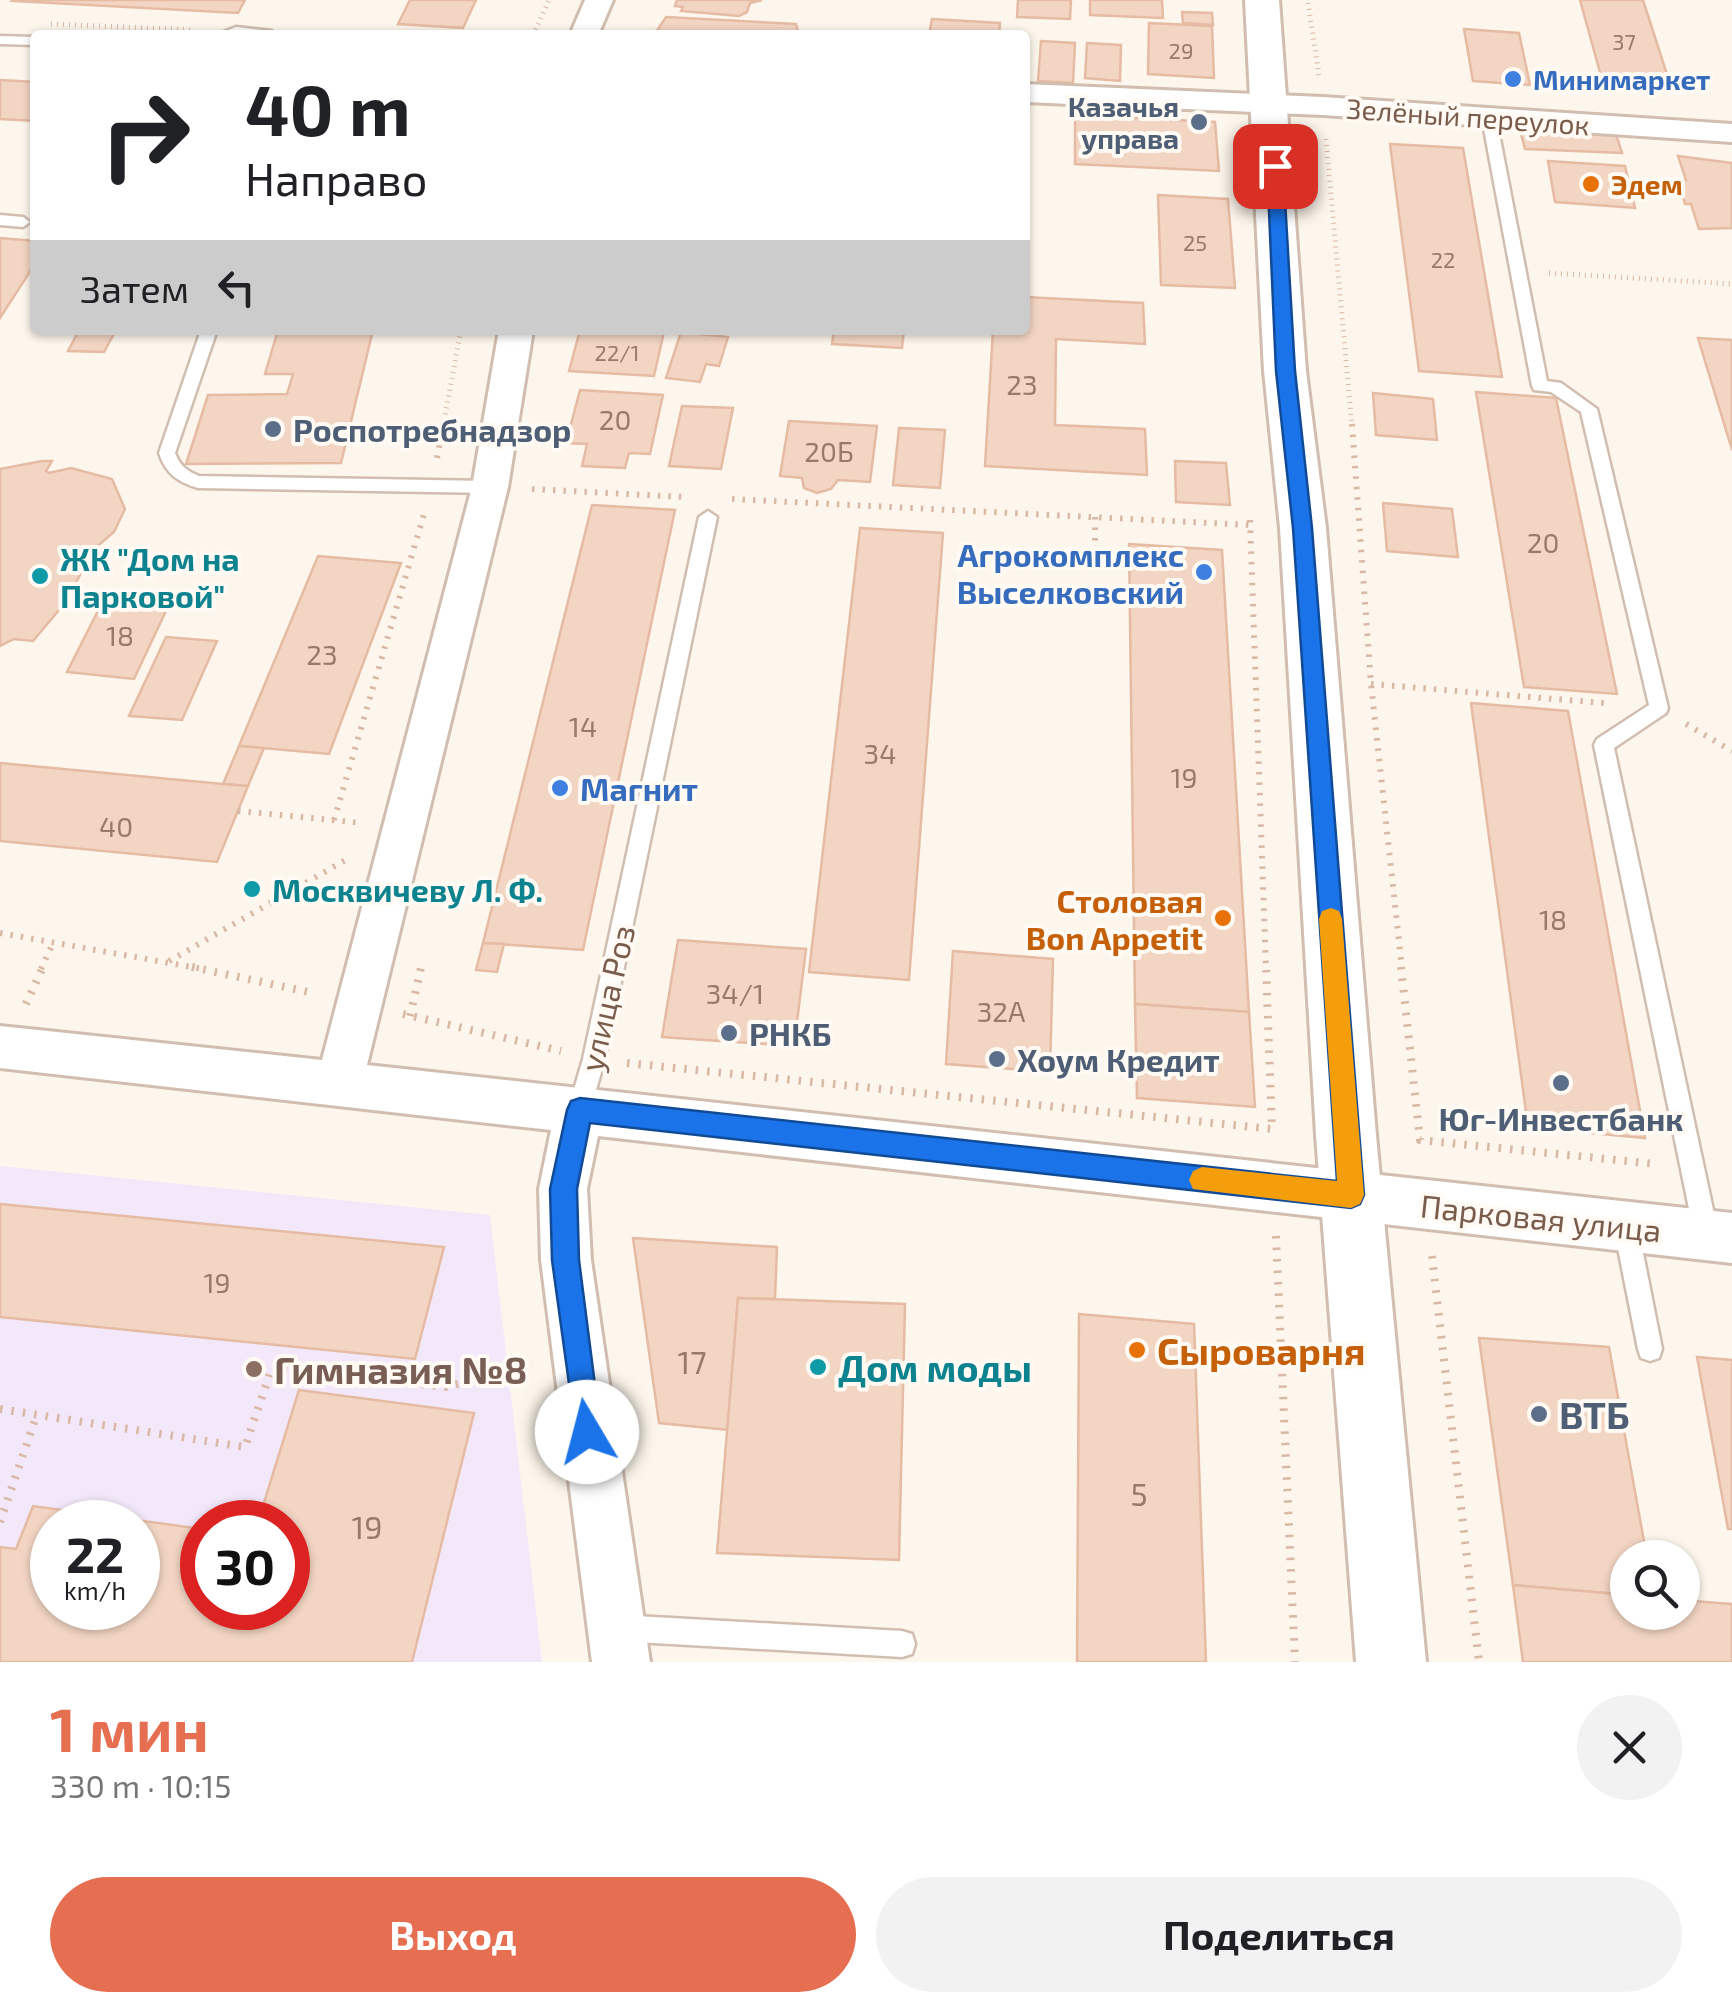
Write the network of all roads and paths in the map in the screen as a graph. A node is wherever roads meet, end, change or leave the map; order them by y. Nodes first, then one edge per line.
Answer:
1 (549, 0) edge
2 (599, 0) edge
3 (1262, 0) edge
4 (1308, 0) edge
5 (38, 23) dead end
6 (158, 30) edge
7 (535, 30) edge
8 (586, 30) edge
9 (0, 40) edge
10 (30, 42) edge
11 (1321, 88) dead end
12 (1030, 93) edge
13 (1272, 104) junction
14 (1489, 118) junction
15 (1326, 133) dead end
16 (1732, 133) edge
17 (0, 220) edge
18 (23, 222) dead end
19 (1518, 271) junction
20 (1732, 284) edge
21 (207, 335) edge
22 (459, 335) edge
23 (515, 335) edge
24 (432, 486) junction
25 (490, 487) junction
26 (692, 497) dead end
27 (731, 499) dead end
28 (1249, 506) dead end
29 (708, 517) dead end
30 (1096, 517) junction
31 (1250, 525) junction
32 (1095, 551) dead end
33 (1370, 684) junction
34 (1659, 708) junction
35 (1732, 752) edge
36 (238, 810) dead end
37 (334, 820) junction
38 (403, 827) junction
39 (54, 941) dead end
40 (168, 962) dead end
41 (3, 1048) edge
42 (338, 1084) junction
43 (580, 1110) junction
44 (1272, 1130) dead end
45 (1693, 1168) junction
46 (1351, 1195) junction
47 (1626, 1226) junction
48 (1276, 1230) dead end
49 (1719, 1237) edge
50 (1432, 1256) dead end
51 (1650, 1349) dead end
52 (576, 1354) junction
53 (0, 1410) edge
54 (37, 1414) junction
55 (0, 1522) edge
56 (902, 1644) dead end
57 (618, 1645) edge
58 (1295, 1662) edge
59 (1391, 1662) edge
60 (1479, 1662) edge

1 - 7 path
2 - 8 street
3 - 13 street
4 - 11 path
5 - 6 path
9 - 10 lane
12 - 13 street, Зелёный переулок
13 - 14 street, Зелёный переулок
13 - 46 street
14 - 16 street, Зелёный переулок
14 - 19 lane
15 - 33 path
17 - 18 lane
19 - 20 path
19 - 34 lane
21 - 24 lane
22 - 24 path
23 - 25 street
24 - 25 lane
24 - 37 path
25 - 26 path
25 - 38 street
27 - 30 path
28 - 31 path
29 - 43 lane, улица Роз
30 - 31 path
30 - 32 path
31 - 44 path
33 - 34 path
33 - 45 path
34 - 35 path
34 - 45 lane
36 - 37 path
37 - 38 path
38 - 40 path
38 - 42 street
39 - 41 path
41 - 42 street, Парковая улица
42 - 43 street, Парковая улица
43 - 46 street, Парковая улица
43 - 52 street, улица Роз
45 - 49 lane
46 - 47 street, Парковая улица
46 - 59 street
47 - 49 street, Парковая улица
47 - 51 lane
48 - 58 path
50 - 60 path
52 - 54 path
52 - 57 street, улица Роз
53 - 54 path
54 - 55 path
56 - 57 lane

